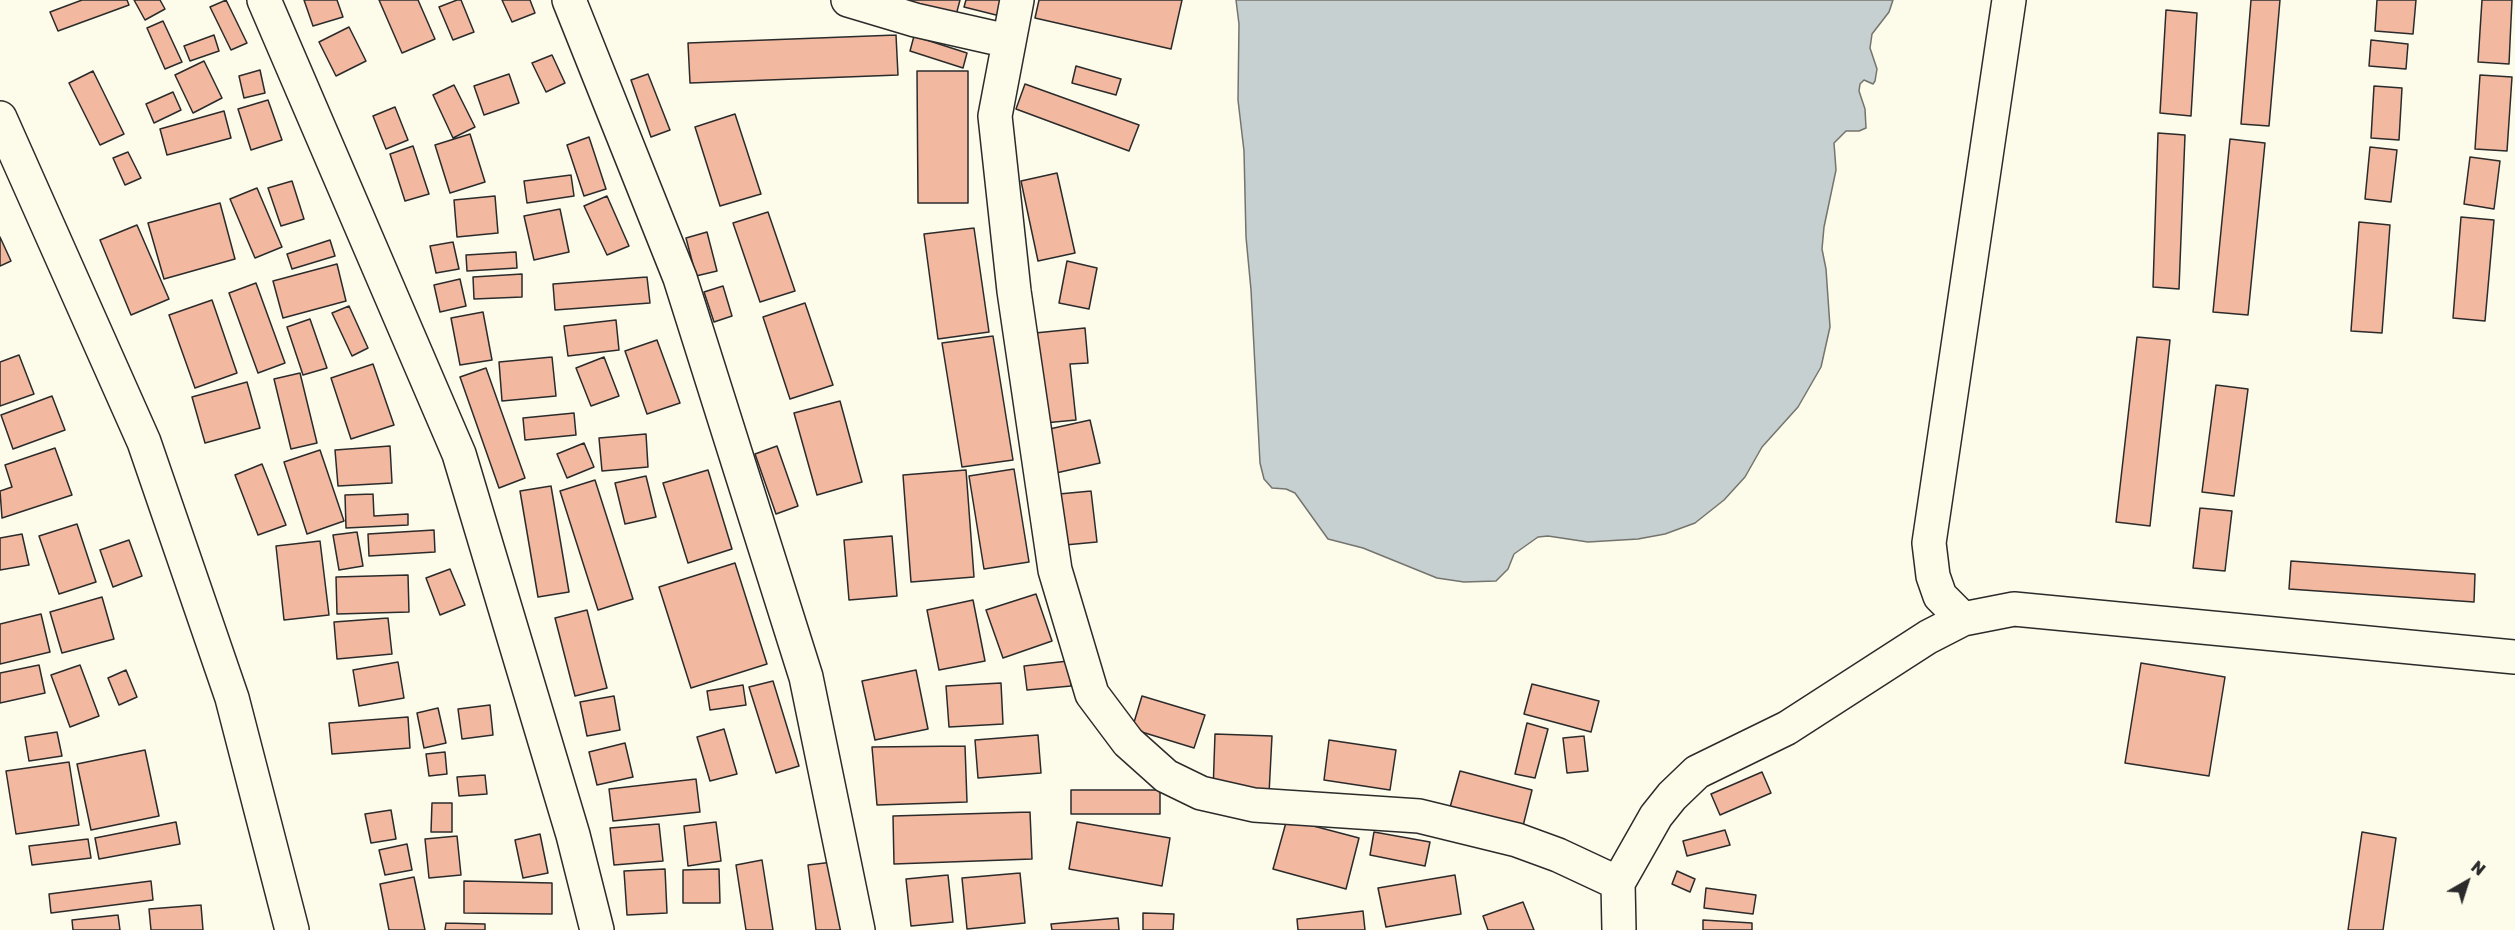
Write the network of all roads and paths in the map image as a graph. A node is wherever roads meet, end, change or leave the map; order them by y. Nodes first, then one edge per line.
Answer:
1 (264, 0) edge
2 (569, 0) edge
3 (848, 0) edge
4 (1017, 0) edge
5 (2009, 0) edge
6 (1008, 41) junction
7 (0, 118) edge
8 (1963, 619) junction
9 (2515, 657) edge
10 (1618, 883) junction
11 (292, 930) edge
12 (597, 930) edge
13 (858, 930) edge
14 (1619, 930) edge

1 - 12 street
2 - 13 street
3 - 6 street
4 - 6 street
5 - 8 street
6 - 10 street
7 - 11 street
8 - 9 street
8 - 10 street
10 - 14 street

